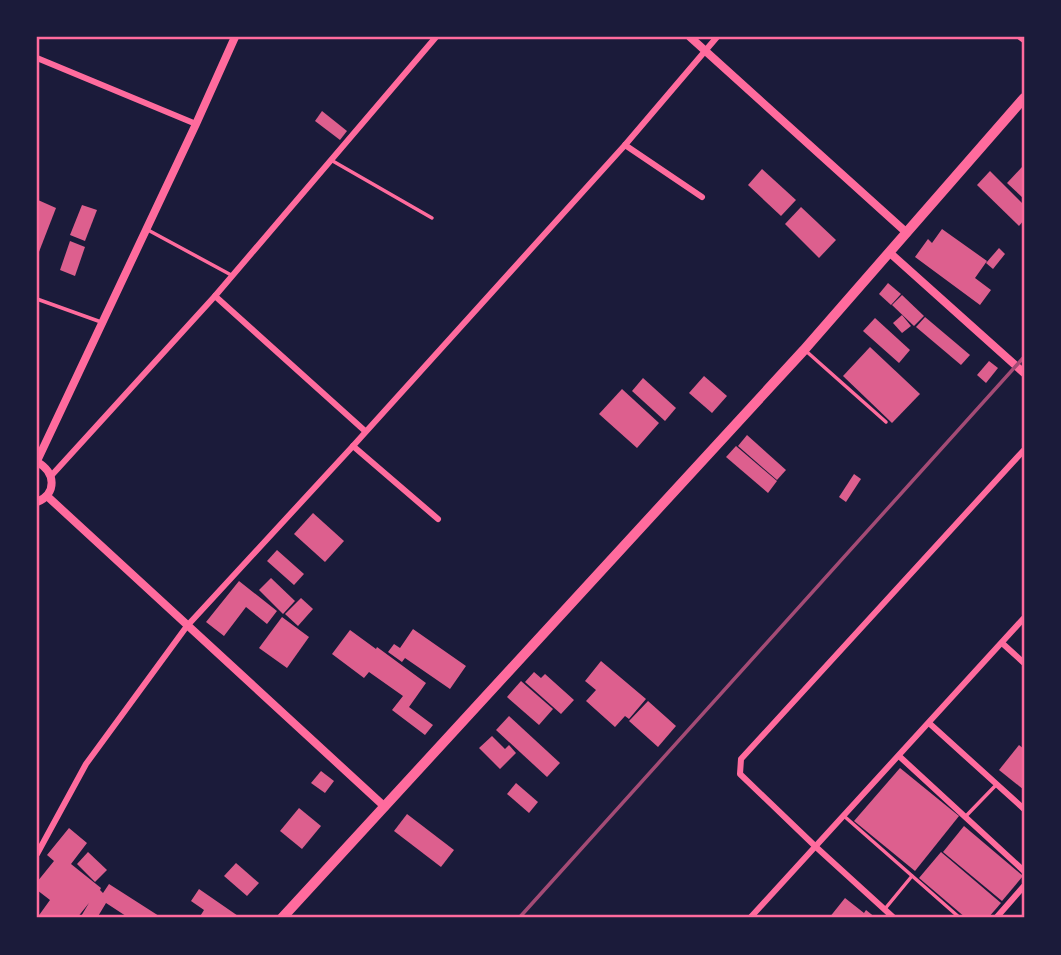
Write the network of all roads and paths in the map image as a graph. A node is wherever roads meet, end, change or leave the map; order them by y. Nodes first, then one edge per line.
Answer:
1 (235, 37) edge
2 (436, 37) edge
3 (690, 37) edge
4 (717, 37) edge
5 (1020, 37) edge
6 (1024, 40) edge
7 (705, 50) junction
8 (37, 58) edge
9 (1024, 99) edge
10 (196, 124) junction
11 (625, 145) junction
12 (331, 160) junction
13 (702, 197) dead end
14 (432, 218) dead end
15 (146, 228) junction
16 (907, 233) junction
17 (890, 253) junction
18 (233, 276) junction
19 (215, 296) junction
20 (37, 299) edge
21 (101, 322) junction
22 (804, 350) junction
23 (1024, 373) edge
24 (886, 422) dead end
25 (365, 431) junction
26 (353, 446) junction
27 (1024, 450) edge
28 (37, 462) edge
29 (51, 476) junction
30 (47, 496) junction
31 (37, 502) edge
32 (438, 519) dead end
33 (1024, 618) edge
34 (187, 626) junction
35 (1002, 643) junction
36 (1024, 663) edge
37 (929, 723) junction
38 (899, 756) junction
39 (997, 784) junction
40 (385, 807) junction
41 (1024, 809) edge
42 (844, 816) junction
43 (965, 817) junction
44 (816, 847) junction
45 (37, 855) edge
46 (1024, 871) edge
47 (913, 876) junction
48 (1024, 886) edge
49 (884, 910) junction
50 (282, 918) edge
51 (750, 918) edge
52 (894, 918) edge
53 (960, 918) edge
54 (996, 918) edge

1 - 10 street
2 - 12 street
3 - 7 street
4 - 7 street
5 - 6 street
7 - 11 street
7 - 16 street
8 - 10 street
9 - 16 main road
10 - 15 street
11 - 13 street
11 - 25 street
12 - 14 lane
12 - 18 street
15 - 18 lane
15 - 21 street
16 - 17 main road
17 - 22 main road
17 - 23 street
18 - 19 street
19 - 25 street
19 - 29 street
20 - 21 lane
21 - 28 street
22 - 24 lane
22 - 40 main road
25 - 26 street
26 - 32 street
26 - 34 street
27 - 44 street
28 - 29 street
29 - 30 street
30 - 31 street
30 - 34 street
33 - 35 street
34 - 40 street
34 - 45 street
35 - 36 street
35 - 37 street
37 - 38 street
37 - 39 street
38 - 42 street
38 - 43 street
39 - 41 street
39 - 43 lane
40 - 50 main road
42 - 44 street
42 - 47 lane
43 - 46 street
44 - 49 street
44 - 51 street
47 - 49 lane
47 - 53 lane
48 - 54 street
49 - 52 street

